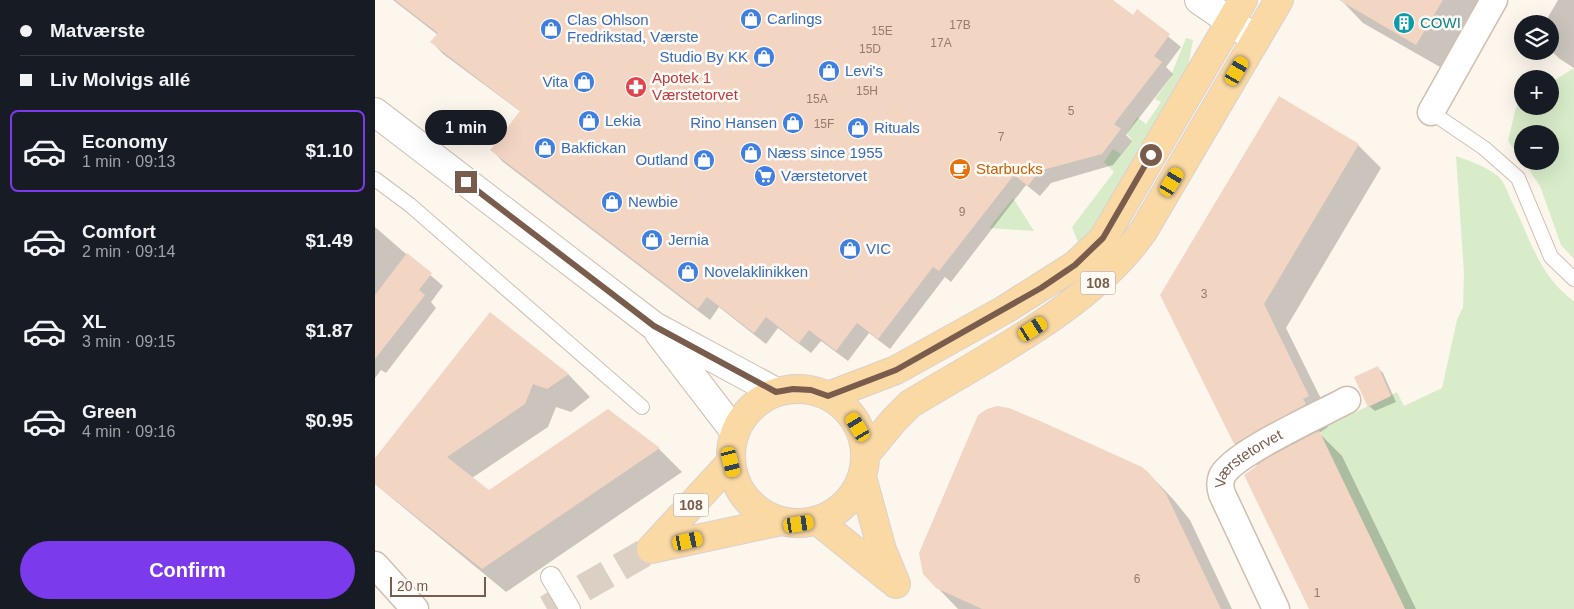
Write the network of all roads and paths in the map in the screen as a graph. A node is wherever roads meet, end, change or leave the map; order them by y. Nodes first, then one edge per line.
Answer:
1 (1199, 0) edge
2 (1279, 0) edge
3 (1494, 0) edge
4 (1236, 11) edge
5 (1256, 39) junction
6 (375, 112) edge
7 (1431, 112) joint
8 (375, 179) edge
9 (1574, 279) edge
10 (654, 326) junction
11 (776, 392) junction
12 (828, 396) junction
13 (1347, 400) dead end
14 (642, 407) dead end
15 (735, 432) junction
16 (731, 462) junction
17 (864, 466) junction
18 (781, 521) junction
19 (817, 521) junction
20 (375, 565) edge
21 (551, 577) dead end
22 (415, 609) edge
23 (570, 609) edge
24 (1276, 609) edge

1 - 4 street
2 - 5 main road, 108
3 - 7 street
4 - 5 street
4 - 12 main road, 108
5 - 17 main road, 108
6 - 10 street
7 - 9 lane
8 - 14 lane
10 - 11 street
10 - 15 street
11 - 12 main road, 108
11 - 15 main road, 108
12 - 17 main road, 108
13 - 24 street, Værstetorvet
15 - 16 main road, 108
16 - 18 main road, 108
16 - 18 main road, 108
17 - 19 main road, 108
17 - 19 main road
18 - 19 main road, 108
20 - 22 street
21 - 23 street

